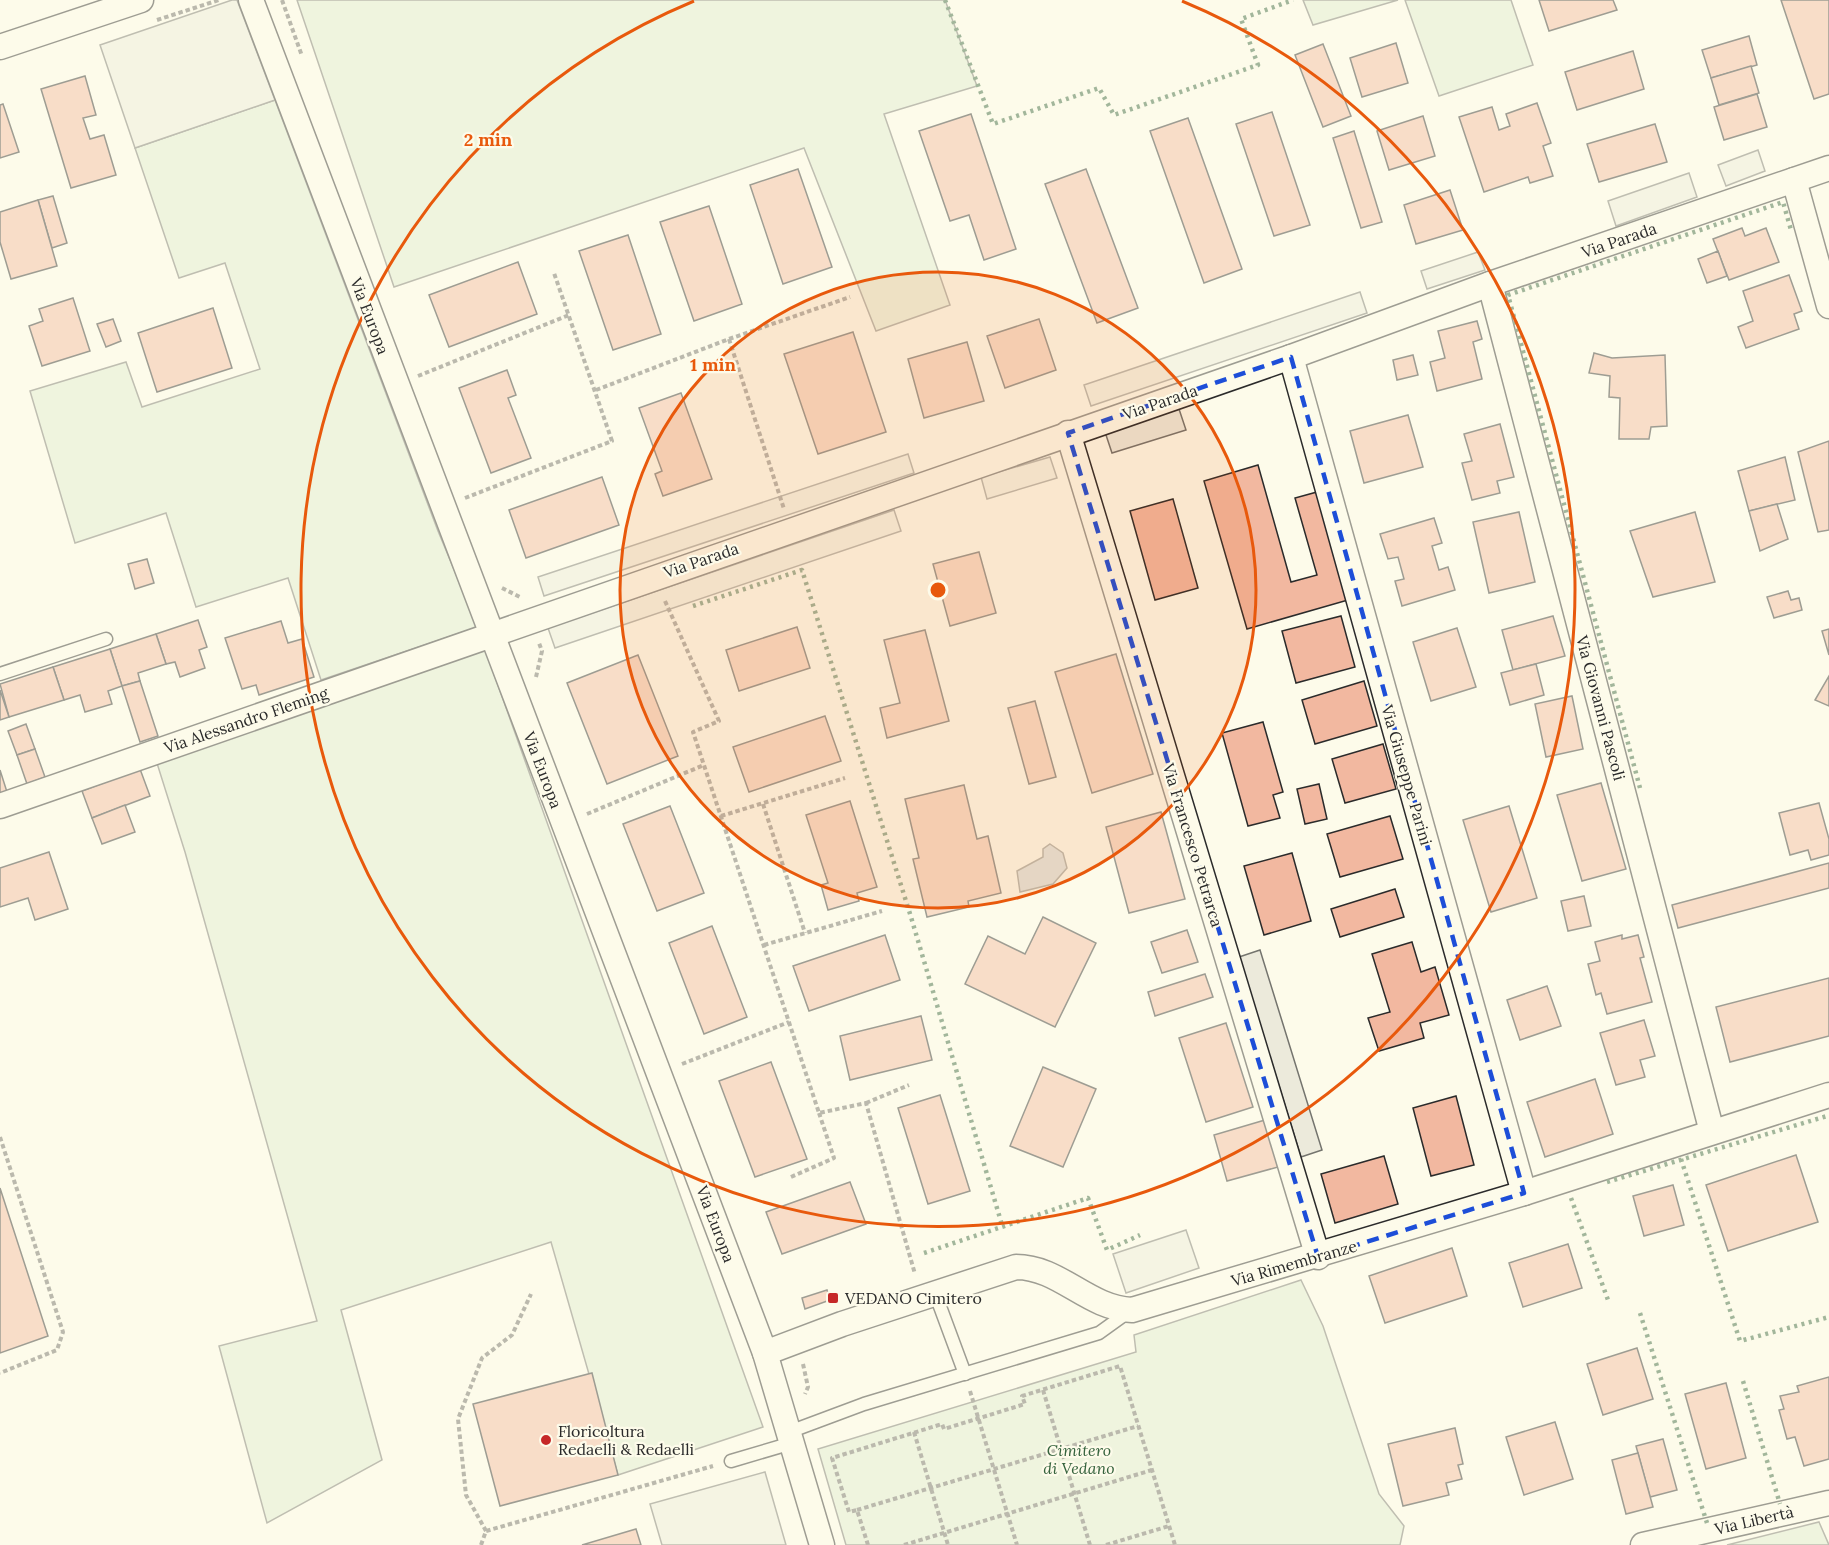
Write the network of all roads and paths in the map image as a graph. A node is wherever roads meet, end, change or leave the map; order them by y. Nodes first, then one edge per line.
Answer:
1 (141, 0) edge
2 (251, 0) edge
3 (0, 47) edge
4 (1829, 168) edge
5 (1794, 180) junction
6 (554, 273) dead end
7 (1490, 284) junction
8 (850, 297) dead end
9 (1829, 306) edge
10 (569, 315) junction
11 (729, 339) junction
12 (1291, 357) junction
13 (418, 376) dead end
14 (596, 390) junction
15 (1068, 433) junction
16 (464, 498) dead end
17 (791, 529) junction
18 (654, 577) junction
19 (491, 633) junction
20 (106, 639) dead end
21 (0, 674) edge
22 (704, 765) junction
23 (844, 778) dead end
24 (763, 804) junction
25 (0, 806) edge
26 (586, 814) dead end
27 (721, 816) junction
28 (882, 911) dead end
29 (804, 933) junction
30 (764, 945) junction
31 (789, 1022) junction
32 (682, 1065) dead end
33 (909, 1085) dead end
34 (1829, 1095) edge
35 (866, 1103) junction
36 (819, 1113) junction
37 (1712, 1132) junction
38 (0, 1137) edge
39 (791, 1177) dead end
40 (1524, 1193) junction
41 (1318, 1257) junction
42 (531, 1294) dead end
43 (929, 1295) junction
44 (1132, 1310) junction
45 (765, 1353) junction
46 (0, 1373) edge
47 (965, 1374) junction
48 (1043, 1390) junction
49 (978, 1419) junction
50 (1138, 1426) junction
51 (914, 1432) junction
52 (791, 1438) junction
53 (1061, 1449) junction
54 (731, 1461) joint
55 (994, 1469) junction
56 (1152, 1470) junction
57 (931, 1488) junction
58 (1074, 1494) junction
59 (1829, 1503) edge
60 (857, 1510) junction
61 (1007, 1514) junction
62 (1169, 1526) junction
63 (486, 1531) junction
64 (945, 1533) junction
65 (481, 1545) edge
66 (822, 1545) edge
67 (868, 1545) edge
68 (904, 1545) edge
69 (948, 1545) edge
70 (1017, 1545) edge
71 (1090, 1545) edge
72 (1106, 1545) edge
73 (1175, 1545) edge
74 (1643, 1545) edge

1 - 3 street
2 - 19 street, Via Europa
4 - 5 street, Via Parada
5 - 7 street, Via Parada
5 - 9 street
6 - 10 path
7 - 12 street, Via Parada
7 - 37 street, Via Giovanni Pascoli
8 - 11 path
10 - 13 path
10 - 14 path
11 - 14 path
11 - 17 path
12 - 15 street, Via Parada
12 - 40 street, Via Giuseppe Parini
14 - 16 path
15 - 17 street, Via Parada
15 - 41 street, Via Francesco Petrarca
17 - 18 street, Via Parada
18 - 19 street, Via Parada
18 - 22 path
19 - 25 street, Via Alessandro Fleming
19 - 45 street, Via Europa
20 - 21 lane
22 - 26 path
22 - 27 path
23 - 24 path
24 - 27 path
24 - 29 path
27 - 30 path
28 - 29 path
29 - 30 path
30 - 31 path
31 - 32 path
31 - 36 path
33 - 35 path
34 - 37 street, Via Rimembranze
35 - 36 path
35 - 43 path
36 - 39 path
37 - 40 street, Via Rimembranze
38 - 46 path
40 - 41 street, Via Rimembranze
41 - 44 street, Via Rimembranze
42 - 63 path
43 - 44 street, Via Rimembranze
43 - 45 street, Via Rimembranze
43 - 47 lane
44 - 47 lane
45 - 52 street, Via Europa
47 - 49 path
47 - 52 lane
48 - 49 path
48 - 50 path
48 - 53 path
49 - 51 path
49 - 55 path
50 - 53 path
50 - 56 path
51 - 57 path
51 - 60 path
52 - 54 lane
52 - 66 street, Via Europa
53 - 55 path
53 - 58 path
54 - 63 path
55 - 57 path
55 - 61 path
56 - 58 path
56 - 62 path
57 - 60 path
57 - 64 path
58 - 61 path
58 - 71 path
59 - 74 street, Via Libertà
60 - 67 path
61 - 64 path
61 - 70 path
62 - 72 path
62 - 73 path
63 - 65 path
64 - 68 path
64 - 69 path

